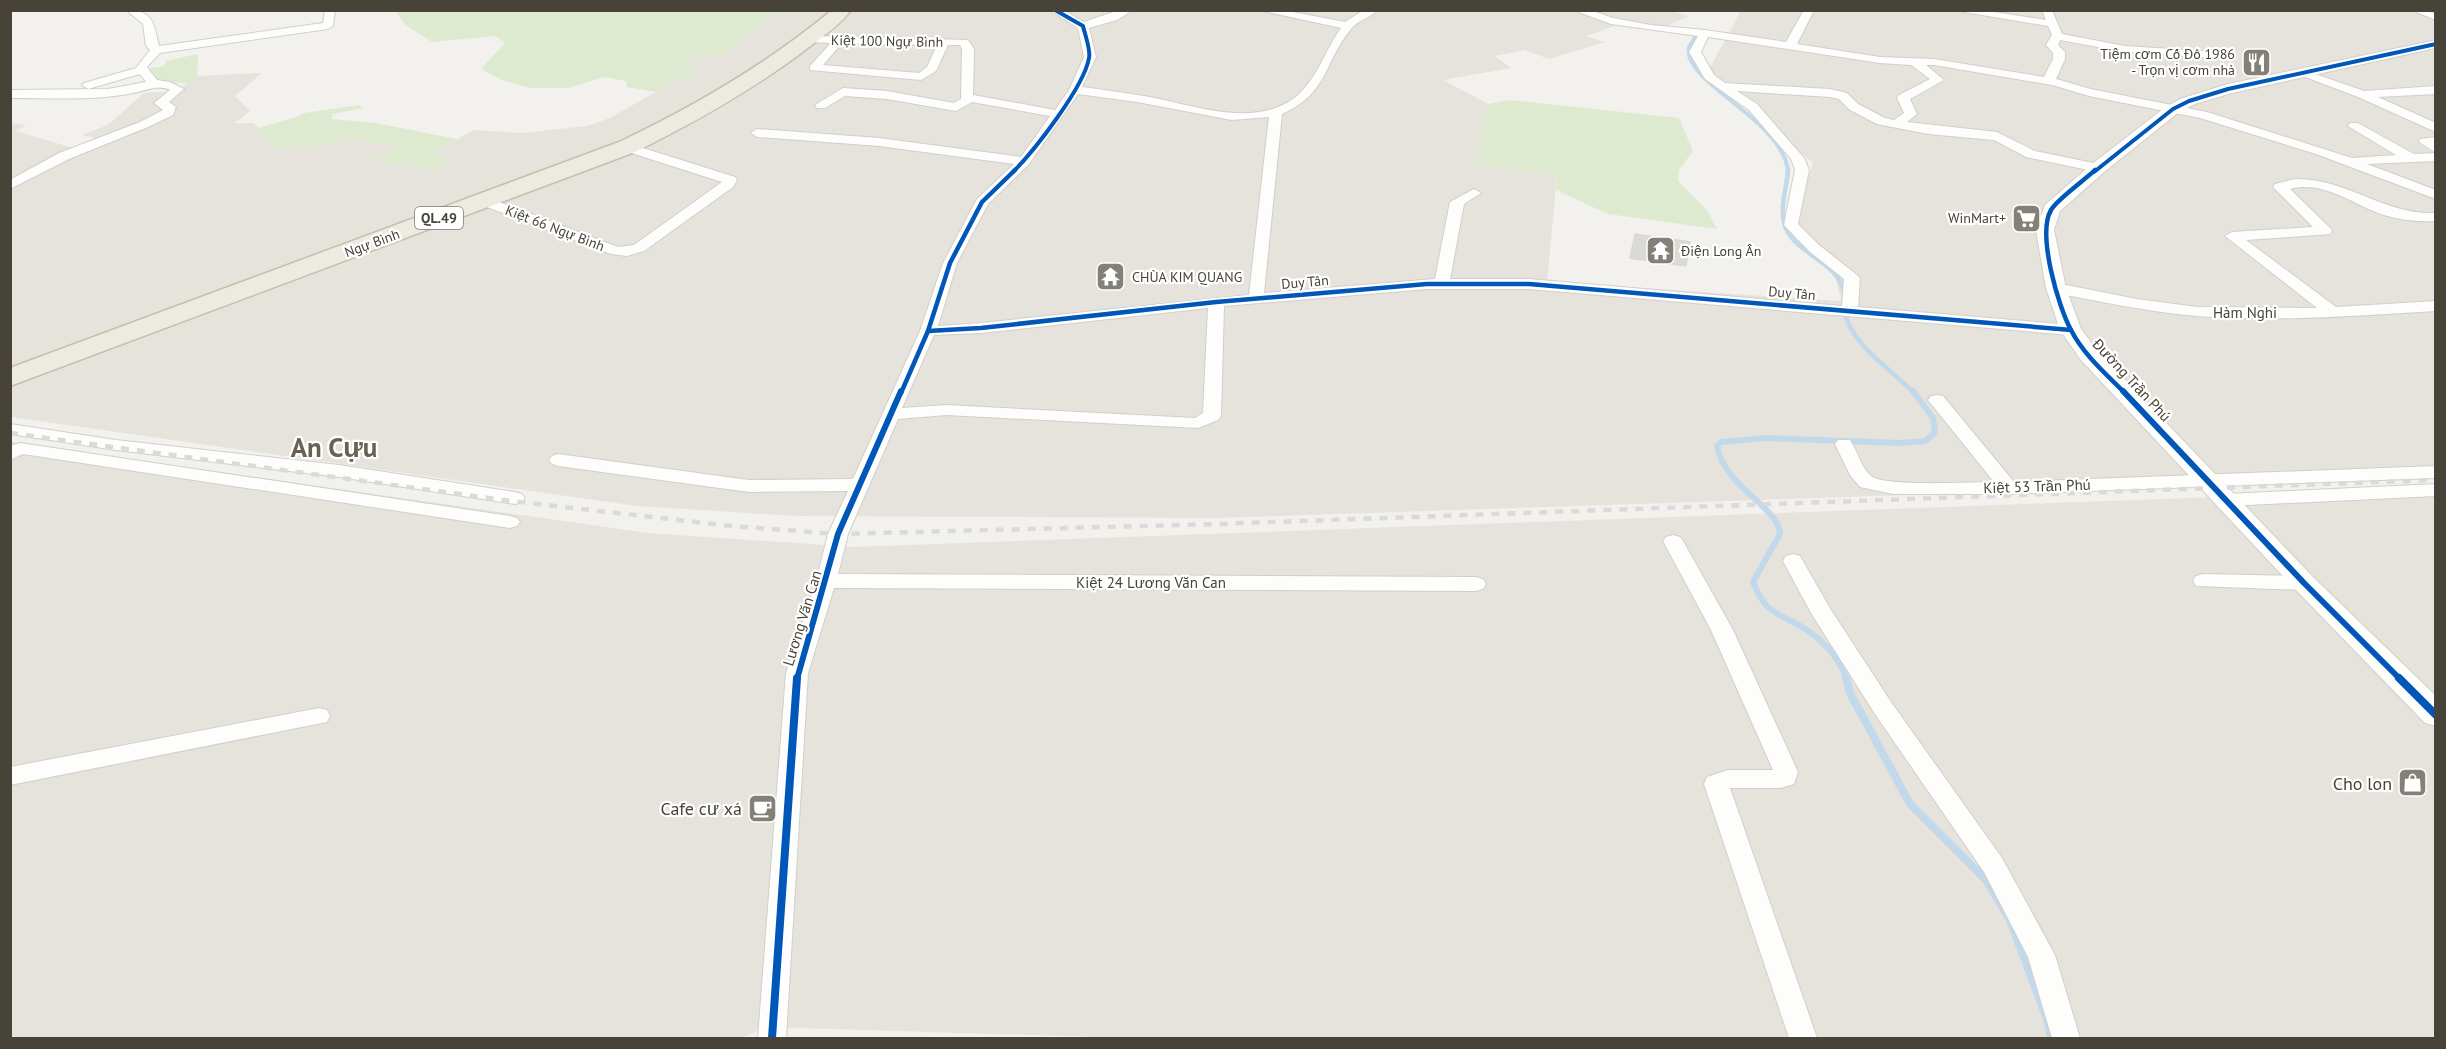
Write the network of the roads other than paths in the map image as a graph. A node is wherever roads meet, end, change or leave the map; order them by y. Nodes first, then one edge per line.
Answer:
1 (131, 10) edge
2 (330, 10) edge
3 (843, 10) edge
4 (1055, 10) edge
5 (1128, 10) edge
6 (1373, 10) edge
7 (1578, 10) edge
8 (1809, 10) edge
9 (1957, 10) edge
10 (2047, 10) edge
11 (2420, 10) edge
12 (1270, 11) edge
13 (1566, 13) dead end
14 (2436, 16) edge
15 (1611, 21) junction
16 (1083, 26) junction
17 (1347, 26) junction
18 (2056, 30) junction
19 (1702, 33) junction
20 (811, 39) junction
21 (839, 40) junction
22 (944, 42) junction
23 (2436, 44) edge
24 (1790, 46) junction
25 (156, 50) junction
26 (2217, 55) dead end
27 (1914, 61) junction
28 (143, 69) junction
29 (2304, 73) junction
30 (910, 76) junction
31 (2055, 82) junction
32 (153, 83) junction
33 (1720, 86) junction
34 (1075, 90) junction
35 (2436, 90) edge
36 (64, 93) junction
37 (10, 94) edge
38 (2362, 94) junction
39 (887, 95) junction
40 (969, 99) junction
41 (821, 105) dead end
42 (2173, 109) junction
43 (1276, 112) junction
44 (1058, 114) junction
45 (1896, 124) junction
46 (2354, 126) dead end
47 (2436, 128) edge
48 (757, 133) dead end
49 (2436, 141) edge
50 (627, 147) junction
51 (2436, 149) edge
52 (2436, 157) edge
53 (2412, 158) junction
54 (1024, 160) junction
55 (2350, 161) junction
56 (2098, 168) junction
57 (10, 185) edge
58 (1474, 193) dead end
59 (2436, 195) edge
60 (484, 201) junction
61 (2436, 217) edge
62 (1442, 284) junction
63 (2056, 288) junction
64 (1256, 298) junction
65 (1216, 302) junction
66 (2436, 306) edge
67 (1844, 310) junction
68 (2331, 311) junction
69 (2071, 330) junction
70 (928, 331) junction
71 (10, 378) edge
72 (1937, 400) dead end
73 (890, 414) junction
74 (10, 429) edge
75 (1844, 444) dead end
76 (14, 450) edge
77 (558, 460) dead end
78 (2436, 472) edge
79 (2208, 479) junction
80 (859, 485) junction
81 (2008, 488) junction
82 (2436, 490) edge
83 (515, 498) dead end
84 (2227, 500) junction
85 (510, 522) dead end
86 (1673, 541) dead end
87 (1793, 561) dead end
88 (2203, 581) dead end
89 (826, 582) junction
90 (2304, 583) junction
91 (1476, 584) dead end
92 (319, 716) dead end
93 (2436, 716) edge
94 (10, 776) edge
95 (772, 1038) edge
96 (1803, 1038) edge
97 (2066, 1038) edge

1 - 25 street
2 - 25 street
3 - 20 highway, Ngự Bình / QL.49
4 - 16 street
5 - 16 street
6 - 17 street
7 - 15 street
8 - 24 street
9 - 18 street
10 - 18 street
11 - 14 street
12 - 17 street
13 - 15 street
15 - 19 street
16 - 34 street
17 - 43 street
18 - 26 street
18 - 31 street
19 - 24 street
19 - 33 street
20 - 21 street, Kiệt 100 Ngự Bình
20 - 50 highway, Ngự Bình / QL.49
21 - 22 street, Kiệt 100 Ngự Bình
21 - 30 street
22 - 30 street
22 - 40 street, Kiệt 100 Ngự Bình
23 - 29 street, Đường Trần Phú
24 - 27 street
25 - 28 street
27 - 31 street
27 - 45 street
28 - 32 street
28 - 36 street
29 - 38 street
29 - 42 street, Đường Trần Phú
30 - 39 street
31 - 42 street
32 - 36 street
32 - 57 street
33 - 45 street
33 - 67 street
34 - 43 street
34 - 44 street
35 - 38 street
36 - 37 street
38 - 47 street
39 - 40 street
39 - 41 street
40 - 44 street
42 - 55 street
42 - 56 street, Đường Trần Phú
43 - 64 street
44 - 54 street
45 - 56 street
46 - 53 street
48 - 54 street
49 - 51 street
50 - 60 highway, Ngự Bình / QL.49
50 - 60 street, Kiệt 66 Ngự Bình
52 - 53 street
53 - 55 street
54 - 70 street
55 - 59 street
56 - 63 street, Đường Trần Phú
58 - 62 street
60 - 71 highway, Ngự Bình / QL.49
61 - 68 street
62 - 64 street, Duy Tân
62 - 67 street, Duy Tân
63 - 68 street, Hàm Nghi
63 - 69 street, Đường Trần Phú
64 - 65 street, Duy Tân
65 - 70 street, Duy Tân
65 - 73 street
66 - 68 street, Hàm Nghi
67 - 69 street, Duy Tân
69 - 79 street, Đường Trần Phú
70 - 73 street, Lương Văn Can
72 - 81 street
73 - 80 street, Lương Văn Can
74 - 83 street
75 - 81 street, Kiệt 53 Trần Phú
76 - 85 street
77 - 80 street
78 - 79 street, Kiệt 53 Trần Phú
79 - 81 street, Kiệt 53 Trần Phú
79 - 84 street, Đường Trần Phú
80 - 89 street, Lương Văn Can
82 - 84 street
84 - 90 street, Đường Trần Phú
86 - 96 street
87 - 97 street
88 - 90 street
89 - 91 street, Kiệt 24 Lương Văn Can
89 - 95 street, Lương Văn Can
90 - 93 street, Đường Trần Phú
92 - 94 street

